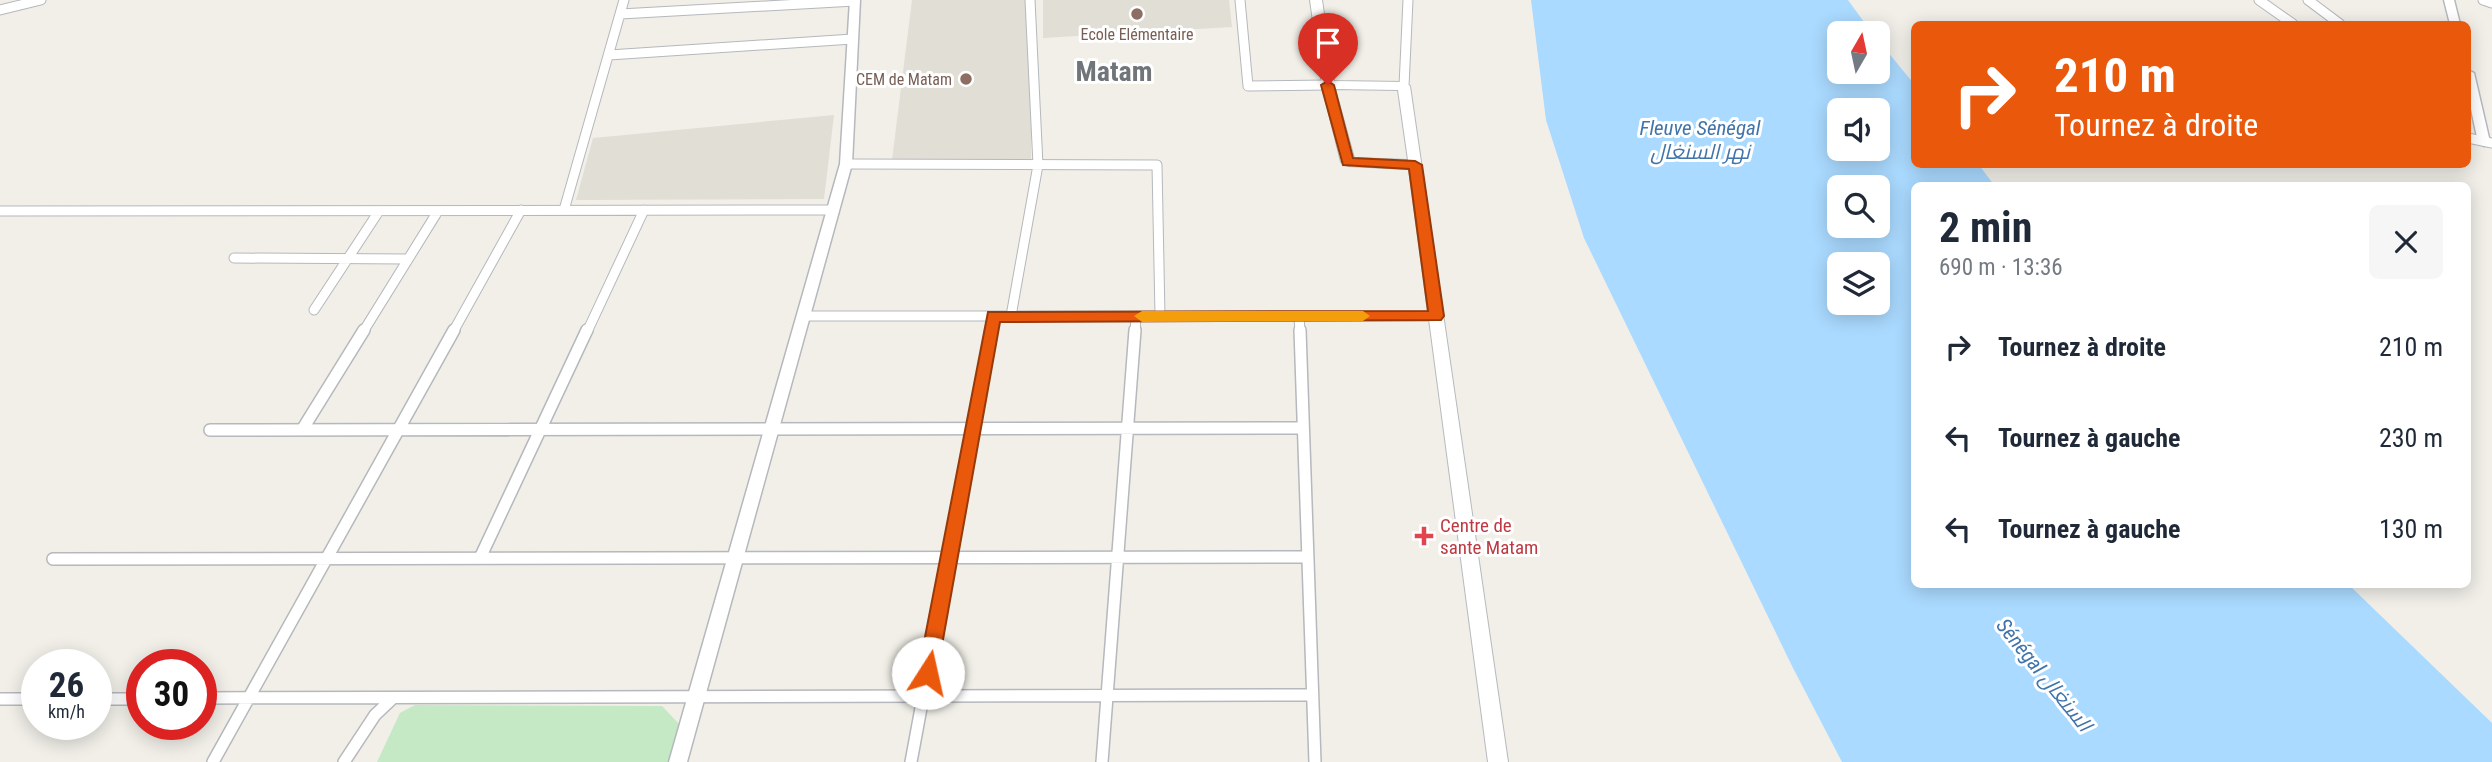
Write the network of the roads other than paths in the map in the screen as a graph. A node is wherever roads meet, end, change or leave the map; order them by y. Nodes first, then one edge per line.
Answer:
1 (41, 0) edge
2 (625, 0) edge
3 (1030, 0) edge
4 (1240, 0) edge
5 (1316, 0) edge
6 (1408, 0) edge
7 (2259, 0) edge
8 (2308, 0) edge
9 (2449, 0) edge
10 (2483, 0) edge
11 (855, 1) edge
12 (2492, 3) edge
13 (0, 10) edge
14 (620, 14) junction
15 (2289, 21) edge
16 (2336, 21) edge
17 (2454, 21) edge
18 (853, 39) junction
19 (608, 55) junction
20 (1328, 85) junction
21 (1404, 86) junction
22 (2473, 109) edge
23 (2471, 139) edge
24 (2488, 143) edge
25 (846, 164) junction
26 (1415, 165) junction
27 (1038, 166) junction
28 (522, 210) junction
29 (564, 210) junction
30 (644, 210) junction
31 (832, 210) junction
32 (0, 211) edge
33 (379, 211) junction
34 (438, 211) junction
35 (234, 258) dead end
36 (348, 259) junction
37 (408, 259) junction
38 (314, 310) dead end
39 (802, 316) junction
40 (994, 316) junction
41 (1011, 316) junction
42 (1136, 316) junction
43 (1160, 316) junction
44 (1299, 316) junction
45 (1436, 316) junction
46 (973, 428) junction
47 (1128, 428) junction
48 (1303, 428) junction
49 (399, 429) junction
50 (540, 429) junction
51 (770, 429) junction
52 (210, 430) dead end
53 (302, 430) junction
54 (1118, 557) junction
55 (1307, 557) junction
56 (327, 558) junction
57 (480, 558) junction
58 (735, 558) junction
59 (949, 558) junction
60 (53, 559) dead end
61 (1312, 695) junction
62 (923, 696) junction
63 (1107, 696) junction
64 (697, 697) junction
65 (217, 698) edge
66 (248, 698) junction
67 (393, 698) junction
68 (0, 699) edge
69 (21, 699) edge
70 (213, 762) edge
71 (344, 762) edge
72 (678, 762) edge
73 (911, 762) edge
74 (1102, 762) edge
75 (1314, 762) edge
76 (1498, 762) edge

1 - 13 street
2 - 14 street
3 - 27 street
4 - 20 street
5 - 20 main road
6 - 21 street
7 - 15 street
8 - 16 street
9 - 17 street
10 - 12 street
11 - 14 street
11 - 18 street
14 - 19 street
18 - 19 street
18 - 25 street
19 - 29 street
20 - 21 main road
20 - 26 main road
21 - 26 main road
22 - 24 street
23 - 24 street
25 - 27 street
25 - 31 street
26 - 45 main road
27 - 41 street
27 - 43 street
28 - 29 street
28 - 34 street
28 - 49 street
29 - 30 street
30 - 31 street
30 - 50 street
31 - 39 street
32 - 33 street
33 - 34 street
33 - 36 street
34 - 37 street
35 - 36 street
36 - 37 street
36 - 38 street
37 - 53 street
39 - 40 street
39 - 51 street
40 - 41 street
40 - 46 street
41 - 42 street
42 - 43 street
42 - 47 street
43 - 44 street
44 - 45 street
44 - 48 street
45 - 76 main road
46 - 47 street
46 - 51 street
46 - 59 street
47 - 48 street
47 - 54 street
48 - 55 street
49 - 50 street
49 - 53 street
49 - 56 street
50 - 51 street
50 - 57 street
51 - 58 street
52 - 53 street
54 - 55 street
54 - 59 street
54 - 63 street
55 - 61 street
56 - 57 street
56 - 60 street
56 - 66 street
57 - 58 street
58 - 59 street
58 - 64 street
59 - 62 street
61 - 63 street
61 - 75 street
62 - 63 street
62 - 64 street
62 - 73 street
63 - 74 street
64 - 67 street
64 - 72 street
65 - 66 street
66 - 67 street
66 - 70 street
67 - 71 street
68 - 69 street

